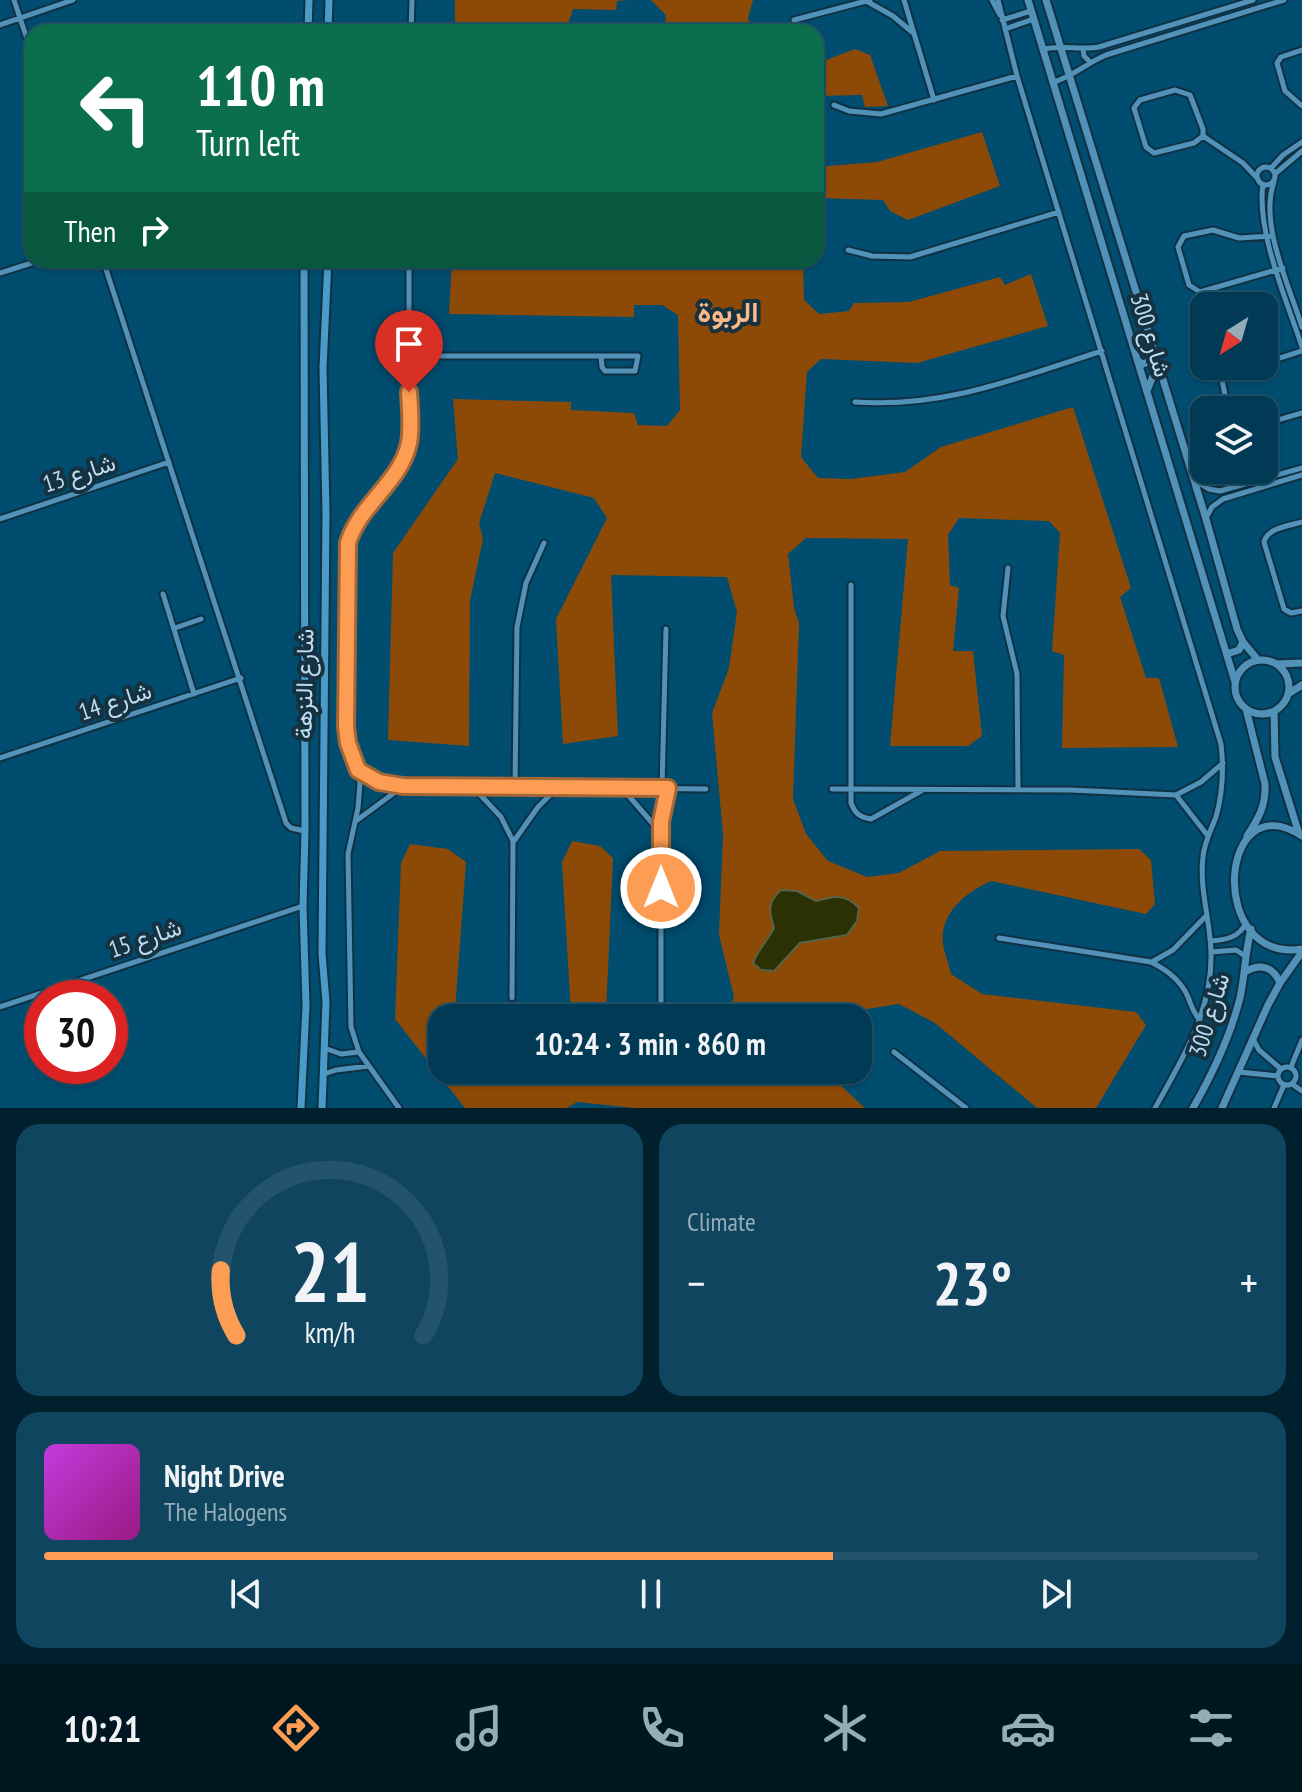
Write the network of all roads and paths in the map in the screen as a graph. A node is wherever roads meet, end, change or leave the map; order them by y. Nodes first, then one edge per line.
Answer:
1 (14, 0) edge
2 (73, 0) edge
3 (309, 0) edge
4 (329, 0) edge
5 (412, 0) edge
6 (904, 0) edge
7 (992, 0) edge
8 (998, 0) edge
9 (1028, 0) edge
10 (1046, 0) edge
11 (1253, 0) edge
12 (1284, 0) edge
13 (868, 1) edge
14 (1032, 15) junction
15 (1204, 15) junction
16 (20, 18) junction
17 (1002, 18) junction
18 (794, 20) dead end
19 (308, 24) edge
20 (328, 24) edge
21 (411, 24) edge
22 (1207, 24) junction
23 (0, 25) edge
24 (1005, 29) junction
25 (24, 30) edge
26 (914, 35) junction
27 (1060, 46) junction
28 (1044, 49) junction
29 (1083, 49) junction
30 (1302, 50) edge
31 (1090, 62) junction
32 (1017, 76) junction
33 (1070, 77) junction
34 (1054, 82) junction
35 (934, 100) junction
36 (834, 105) dead end
37 (1302, 106) edge
38 (1203, 136) junction
39 (1302, 142) edge
40 (1302, 151) edge
41 (1243, 163) junction
42 (1271, 170) junction
43 (1260, 182) junction
44 (1274, 182) junction
45 (1059, 212) junction
46 (1270, 237) junction
47 (848, 250) dead end
48 (24, 265) edge
49 (106, 268) edge
50 (304, 268) edge
51 (328, 268) edge
52 (409, 268) edge
53 (1280, 269) junction
54 (0, 273) edge
55 (1302, 327) edge
56 (1153, 349) junction
57 (1302, 349) edge
58 (1102, 351) junction
59 (408, 356) junction
60 (601, 356) junction
61 (1278, 358) edge
62 (1138, 361) junction
63 (1161, 376) junction
64 (1147, 391) junction
65 (855, 402) dead end
66 (1302, 413) edge
67 (1278, 420) edge
68 (169, 462) junction
69 (1190, 467) edge
70 (1302, 468) edge
71 (1302, 475) edge
72 (1195, 484) edge
73 (1202, 484) edge
74 (1214, 490) junction
75 (1218, 502) junction
76 (0, 519) edge
77 (1206, 519) junction
78 (1302, 522) edge
79 (544, 543) dead end
80 (1008, 568) dead end
81 (851, 585) dead end
82 (163, 594) dead end
83 (1302, 611) edge
84 (201, 619) dead end
85 (175, 628) junction
86 (666, 629) dead end
87 (1243, 642) junction
88 (1227, 654) junction
89 (1258, 660) junction
90 (1302, 663) edge
91 (1277, 664) junction
92 (191, 677) junction
93 (241, 678) junction
94 (1235, 682) junction
95 (1302, 685) edge
96 (201, 691) junction
97 (194, 694) junction
98 (1288, 694) junction
99 (1246, 709) junction
100 (1274, 712) junction
101 (0, 758) edge
102 (1223, 763) junction
103 (358, 770) junction
104 (305, 781) junction
105 (323, 781) junction
106 (403, 786) junction
107 (473, 787) junction
108 (515, 787) junction
109 (558, 787) junction
110 (621, 788) junction
111 (665, 788) junction
112 (706, 789) dead end
113 (832, 789) dead end
114 (851, 789) junction
115 (924, 789) junction
116 (1018, 790) junction
117 (1176, 795) junction
118 (305, 810) junction
119 (324, 811) junction
120 (356, 821) junction
121 (305, 831) junction
122 (661, 834) junction
123 (1300, 835) edge
124 (1208, 836) junction
125 (513, 841) junction
126 (1244, 841) junction
127 (303, 906) junction
128 (1205, 917) junction
129 (1248, 926) junction
130 (999, 938) dead end
131 (1210, 941) junction
132 (1302, 951) edge
133 (1211, 952) junction
134 (1245, 956) junction
135 (1151, 962) junction
136 (1245, 972) junction
137 (1280, 983) junction
138 (512, 998) dead end
139 (661, 1004) edge
140 (0, 1007) edge
141 (1200, 1020) junction
142 (1302, 1040) edge
143 (1254, 1041) junction
144 (324, 1048) junction
145 (359, 1052) junction
146 (894, 1052) dead end
147 (370, 1066) junction
148 (1291, 1067) junction
149 (1281, 1069) junction
150 (1239, 1072) junction
151 (322, 1074) junction
152 (1278, 1076) junction
153 (1299, 1078) edge
154 (1292, 1084) junction
155 (1284, 1085) junction
156 (1302, 1091) edge
157 (301, 1108) edge
158 (322, 1108) edge
159 (399, 1108) edge
160 (966, 1108) edge
161 (1155, 1108) edge
162 (1193, 1108) edge
163 (1222, 1108) edge
164 (1274, 1108) edge

1 - 16 street
2 - 16 street
3 - 19 main road
4 - 20 main road
5 - 21 street
6 - 26 street
7 - 17 street
8 - 17 street
9 - 14 street, شارع 300
10 - 27 street, شارع 300
11 - 15 street
12 - 22 street
13 - 18 street
13 - 26 street
14 - 17 street
14 - 24 street
14 - 28 street, شارع 300
15 - 22 street
15 - 29 street
16 - 23 street
16 - 25 street
17 - 24 street
22 - 31 street
24 - 32 street
26 - 35 street
27 - 28 street
27 - 29 street
27 - 33 street, شارع 300
28 - 34 street, شارع 300
29 - 31 street
30 - 37 street
31 - 33 street
32 - 35 street
32 - 45 street
33 - 34 street
33 - 56 street, شارع 300
34 - 62 street, شارع 300
35 - 36 street
38 - 38 street
38 - 41 street
39 - 42 street
40 - 42 street
41 - 42 street
41 - 43 street
42 - 43 street
42 - 44 street
43 - 44 street
43 - 46 street
44 - 46 street
45 - 47 street
45 - 58 street
46 - 53 street
46 - 53 street
48 - 54 street
49 - 68 street
50 - 104 main road, شارع النزهة
51 - 105 main road, شارع النزهة
52 - 59 street
53 - 55 street
53 - 57 street
56 - 62 street
56 - 63 street, شارع 300
57 - 61 street
58 - 65 street
58 - 102 street
59 - 60 street
59 - 103 street
60 - 60 street
62 - 64 street, شارع 300
63 - 64 street
63 - 69 street, شارع 300
64 - 88 street, شارع 300
66 - 67 street
68 - 76 street, شارع 13
68 - 93 street
70 - 74 street
71 - 75 street
72 - 77 street, شارع 300
73 - 74 street
74 - 75 street
75 - 77 street
77 - 87 street, شارع 300
78 - 83 street
79 - 108 street
80 - 116 street
81 - 114 street
82 - 85 street
84 - 85 street
85 - 92 street
86 - 111 street
87 - 88 street
87 - 89 street, شارع 300
88 - 94 street, شارع 300
89 - 91 street
89 - 94 street
90 - 91 street
91 - 98 street
92 - 96 street
92 - 97 street
93 - 96 street, شارع 14
93 - 121 street
94 - 99 street
95 - 98 street
96 - 97 street, شارع 14
97 - 101 street, شارع 14
98 - 100 street
99 - 100 street
99 - 126 street
100 - 123 street
102 - 117 street
102 - 124 street
103 - 106 street
103 - 120 street
104 - 105 main road
104 - 118 main road, شارع النزهة
105 - 119 main road, شارع النزهة
106 - 107 street
106 - 120 street
107 - 108 street
107 - 125 street
108 - 109 street
109 - 110 street
109 - 125 street
110 - 111 street
110 - 122 street
111 - 112 street
111 - 122 street
113 - 114 street
114 - 115 street
114 - 115 street
115 - 116 street
116 - 117 street
117 - 124 street
118 - 119 main road
118 - 121 main road, شارع النزهة
119 - 144 main road, شارع النزهة
120 - 145 street
121 - 127 main road, شارع النزهة
122 - 139 street
123 - 126 street
124 - 128 street
125 - 138 street
126 - 129 street
127 - 140 street, شارع 15
127 - 157 main road, شارع النزهة
128 - 131 street
128 - 135 street
129 - 131 street
129 - 132 street
129 - 134 street, شارع 300
130 - 135 street
131 - 133 street
132 - 137 street, شارع 300
133 - 134 street
133 - 141 street
134 - 136 street, شارع 300
135 - 141 street
136 - 137 street
136 - 162 street, شارع 300
137 - 143 street, شارع 300
141 - 161 street
142 - 148 street
143 - 149 street
143 - 150 street, شارع 300
144 - 145 street
144 - 151 main road, شارع النزهة
145 - 147 street
146 - 160 street
147 - 151 street
147 - 159 street
148 - 149 street
148 - 153 street
149 - 152 street
150 - 152 street
150 - 163 street, شارع 300
151 - 158 main road, شارع النزهة
152 - 155 street
153 - 154 street
154 - 155 street
154 - 156 street
155 - 164 street

